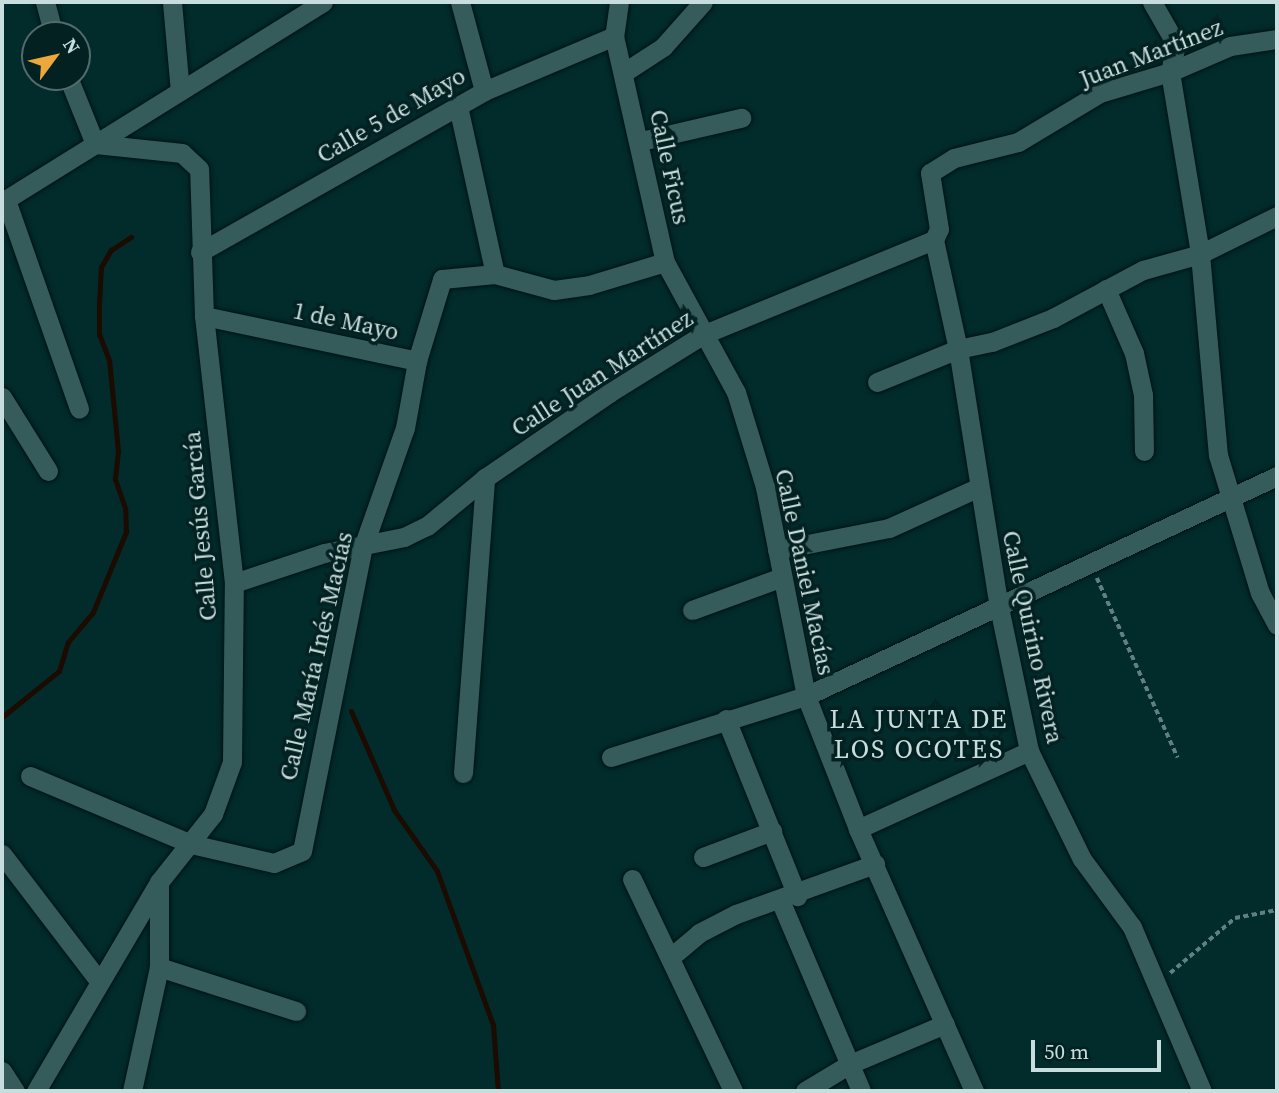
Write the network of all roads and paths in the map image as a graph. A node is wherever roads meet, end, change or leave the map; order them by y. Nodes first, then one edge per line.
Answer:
1 (45, 2) edge
2 (172, 2) edge
3 (323, 2) edge
4 (460, 2) edge
5 (620, 2) edge
6 (703, 2) edge
7 (1152, 2) edge
8 (50, 21) edge
9 (614, 36) junction
10 (1277, 38) edge
11 (1170, 72) junction
12 (623, 73) junction
13 (74, 91) edge
14 (180, 91) junction
15 (484, 91) junction
16 (458, 106) junction
17 (741, 118) dead end
18 (641, 141) junction
19 (95, 144) junction
20 (4, 201) edge
21 (1277, 216) edge
22 (934, 240) junction
23 (200, 252) junction
24 (1200, 254) junction
25 (664, 262) junction
26 (495, 274) junction
27 (1106, 289) junction
28 (204, 316) junction
29 (702, 335) junction
30 (958, 349) junction
31 (417, 361) junction
32 (877, 382) dead end
33 (2, 397) edge
34 (79, 409) dead end
35 (1144, 451) dead end
36 (48, 471) dead end
37 (1277, 476) edge
38 (485, 478) junction
39 (977, 488) junction
40 (1233, 500) junction
41 (363, 547) junction
42 (777, 550) junction
43 (1091, 565) junction
44 (782, 577) junction
45 (234, 583) junction
46 (999, 607) junction
47 (692, 610) dead end
48 (1276, 618) edge
49 (806, 696) junction
50 (726, 719) junction
51 (1029, 751) junction
52 (611, 757) dead end
53 (1178, 758) dead end
54 (463, 773) dead end
55 (30, 776) dead end
56 (858, 829) junction
57 (772, 831) junction
58 (191, 844) junction
59 (2, 854) edge
60 (703, 857) dead end
61 (876, 864) junction
62 (632, 879) dead end
63 (159, 883) junction
64 (789, 898) junction
65 (1277, 910) edge
66 (672, 956) junction
67 (159, 967) junction
68 (99, 981) junction
69 (1155, 986) junction
70 (296, 1011) dead end
71 (945, 1024) junction
72 (850, 1064) junction
73 (2, 1072) edge
74 (15, 1091) edge
75 (36, 1091) edge
76 (132, 1091) edge
77 (733, 1091) edge
78 (805, 1091) edge
79 (862, 1091) edge
80 (974, 1091) edge
81 (1202, 1091) edge

1 - 8 street
2 - 14 street
3 - 14 street
4 - 15 street
5 - 9 street, Calle Ficus
6 - 12 street
7 - 11 street
9 - 12 street, Calle Ficus
9 - 15 street, Calle 5 de Mayo
10 - 11 street, Juan Martínez
11 - 22 street, Juan Martínez
11 - 24 street
12 - 18 street, Calle Ficus
13 - 19 street
14 - 19 street
15 - 16 street, Calle 5 de Mayo
16 - 23 street, Calle 5 de Mayo
16 - 26 street
17 - 18 street
18 - 25 street, Calle Ficus
19 - 20 street
19 - 23 street, Calle Jesús García
20 - 34 street
21 - 24 street
22 - 29 street, Calle Juan Martínez
22 - 30 street, Calle Quirino Rivera
23 - 28 street, Calle Jesús García
24 - 27 street
24 - 40 street
25 - 26 street, 1 de Mayo
25 - 29 street, Calle Ficus
26 - 31 street, 1 de Mayo
27 - 30 street
27 - 35 street
28 - 31 street, 1 de Mayo
28 - 45 street, Calle Jesús García
29 - 38 street, Calle Juan Martínez
29 - 42 street, Calle Daniel Macías
30 - 32 street
30 - 39 street, Calle Quirino Rivera
31 - 41 street, Calle María Inés Macías
33 - 36 street
37 - 40 street
38 - 41 street, Calle Juan Martínez
38 - 54 street
39 - 42 street
39 - 46 street, Calle Quirino Rivera
40 - 43 street
40 - 48 street
41 - 45 street
41 - 58 street, Calle María Inés Macías
42 - 44 street, Calle Daniel Macías
43 - 46 street
43 - 53 path
44 - 47 street
44 - 49 street, Calle Daniel Macías
45 - 58 street, Calle Jesús García
46 - 49 street
46 - 51 street, Calle Quirino Rivera
49 - 50 street
49 - 56 street, Calle Daniel Macías
50 - 52 street
50 - 57 street
51 - 56 street
51 - 69 street, Calle Quirino Rivera
55 - 58 street
56 - 61 street, Calle Daniel Macías
57 - 60 street
57 - 64 street
58 - 63 street, Calle Jesús García
59 - 68 street
61 - 64 street
61 - 71 street, Calle Daniel Macías
62 - 66 street
63 - 67 street
63 - 68 street, Calle Jesús García
64 - 66 street
64 - 72 street
65 - 69 path
66 - 77 street
67 - 70 street
67 - 76 street
68 - 75 street, Calle Jesús García
69 - 81 street, Calle Quirino Rivera
71 - 72 street
71 - 80 street, Calle Daniel Macías
72 - 78 street
72 - 79 street
73 - 74 street

